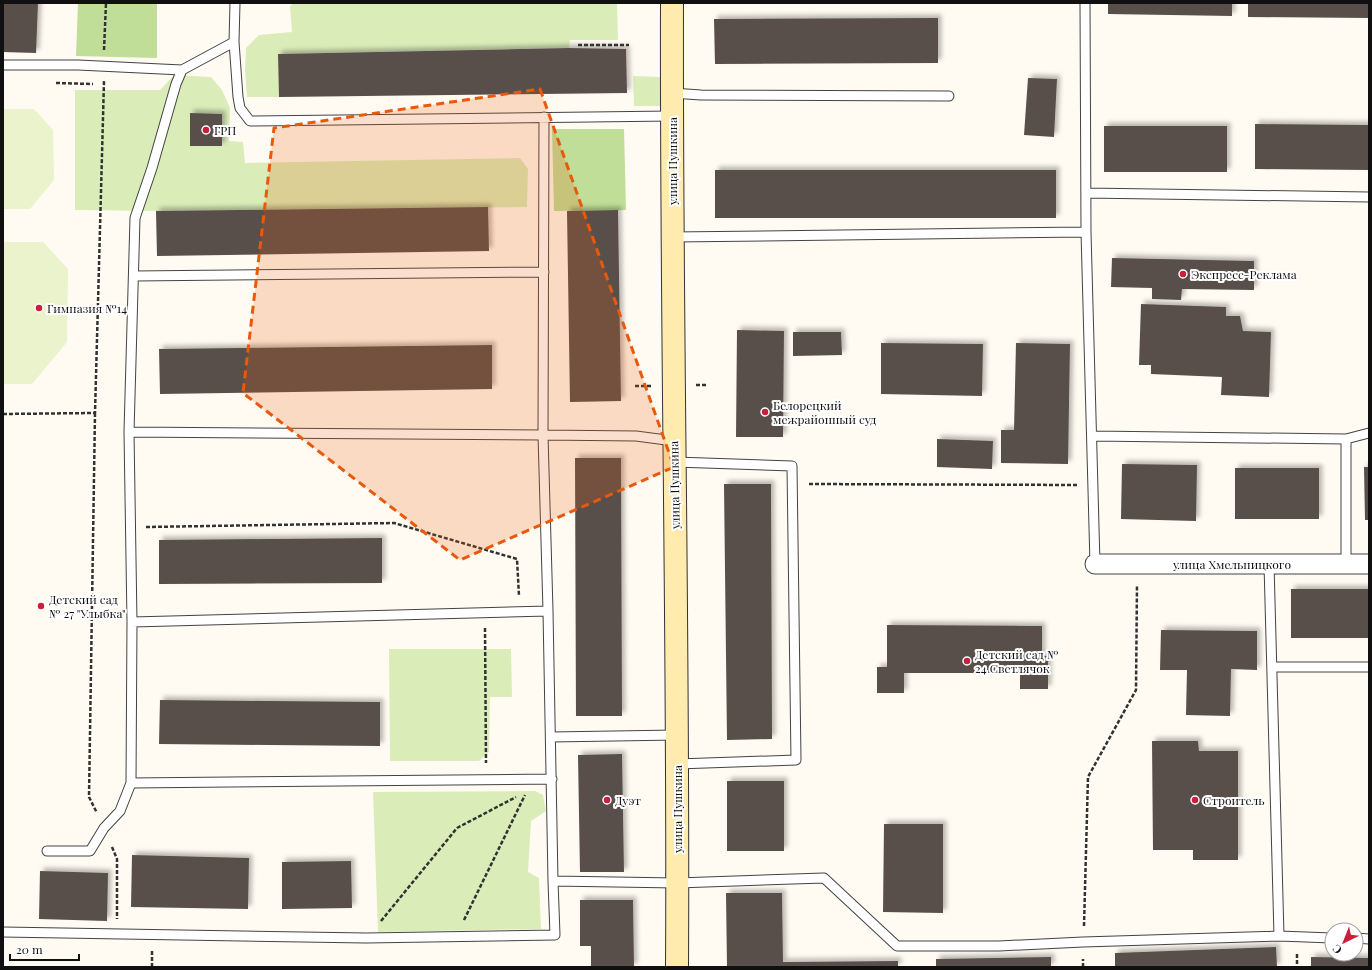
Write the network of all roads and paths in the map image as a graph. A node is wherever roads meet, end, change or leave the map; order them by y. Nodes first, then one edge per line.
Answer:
1 (106, 3) edge
2 (235, 3) edge
3 (672, 3) edge
4 (1085, 3) edge
5 (234, 42) junction
6 (629, 44) dead end
7 (578, 45) dead end
8 (3, 64) edge
9 (104, 66) junction
10 (182, 70) junction
11 (672, 93) junction
12 (949, 96) dead end
13 (672, 116) junction
14 (544, 117) junction
15 (1086, 193) junction
16 (1369, 197) edge
17 (1086, 232) junction
18 (672, 237) junction
19 (544, 272) junction
20 (134, 276) junction
21 (690, 385) dead end
22 (708, 385) dead end
23 (635, 386) dead end
24 (651, 386) dead end
25 (95, 413) junction
26 (3, 414) edge
27 (129, 432) junction
28 (1369, 433) edge
29 (543, 435) junction
30 (1092, 436) junction
31 (1346, 439) junction
32 (674, 440) junction
33 (674, 462) junction
34 (792, 484) junction
35 (1092, 485) junction
36 (139, 527) dead end
37 (1095, 564) joint
38 (1137, 564) junction
39 (1269, 564) junction
40 (1346, 564) junction
41 (1369, 564) edge
42 (548, 610) junction
43 (520, 611) junction
44 (485, 612) junction
45 (132, 622) junction
46 (1272, 667) junction
47 (1369, 667) edge
48 (677, 735) junction
49 (551, 738) junction
50 (677, 764) junction
51 (552, 779) junction
52 (486, 780) junction
53 (131, 783) junction
54 (104, 828) junction
55 (47, 851) dead end
56 (553, 881) junction
57 (677, 883) junction
58 (3, 932) edge
59 (118, 933) junction
60 (1279, 936) junction
61 (456, 937) junction
62 (366, 938) junction
63 (1324, 938) edge
64 (1083, 942) junction
65 (677, 967) edge
66 (1083, 967) edge

1 - 9 path
2 - 5 lane
3 - 11 main road, улица Пушкина
4 - 15 lane
5 - 10 lane
5 - 14 lane
6 - 7 path
8 - 9 lane
9 - 10 lane
9 - 25 path
10 - 20 lane
11 - 12 lane
11 - 13 main road, улица Пушкина
13 - 14 lane
13 - 18 main road, улица Пушкина
14 - 19 lane
15 - 16 lane
15 - 17 lane
17 - 18 lane
17 - 30 lane
18 - 32 main road, улица Пушкина
19 - 20 lane
19 - 29 lane
20 - 27 lane
21 - 22 path
23 - 24 path
25 - 26 path
25 - 54 path
27 - 29 lane
27 - 45 lane
28 - 31 lane
29 - 32 lane
29 - 42 lane
30 - 31 lane
30 - 35 lane
31 - 40 lane
32 - 33 main road, улица Пушкина
33 - 34 lane
33 - 48 main road, улица Пушкина
34 - 35 path
34 - 50 lane
35 - 37 lane
36 - 43 path
37 - 38 street, улица Хмельницкого
38 - 39 street, улица Хмельницкого
38 - 64 path
39 - 40 street, улица Хмельницкого
39 - 46 lane
40 - 41 street, улица Хмельницкого
42 - 43 lane
42 - 49 lane
43 - 44 lane
44 - 45 lane
44 - 52 path
45 - 53 lane
46 - 47 lane
46 - 60 lane
48 - 49 lane
48 - 50 main road, улица Пушкина
49 - 51 lane
50 - 57 main road, улица Пушкина
51 - 52 lane
51 - 56 lane
52 - 53 lane
53 - 54 lane
54 - 55 lane
54 - 59 path
56 - 57 lane
56 - 61 lane
57 - 64 lane
57 - 65 main road, улица Пушкина
58 - 59 lane
59 - 62 lane
60 - 63 lane
60 - 64 lane
61 - 62 lane
61 - 62 path
64 - 66 path

